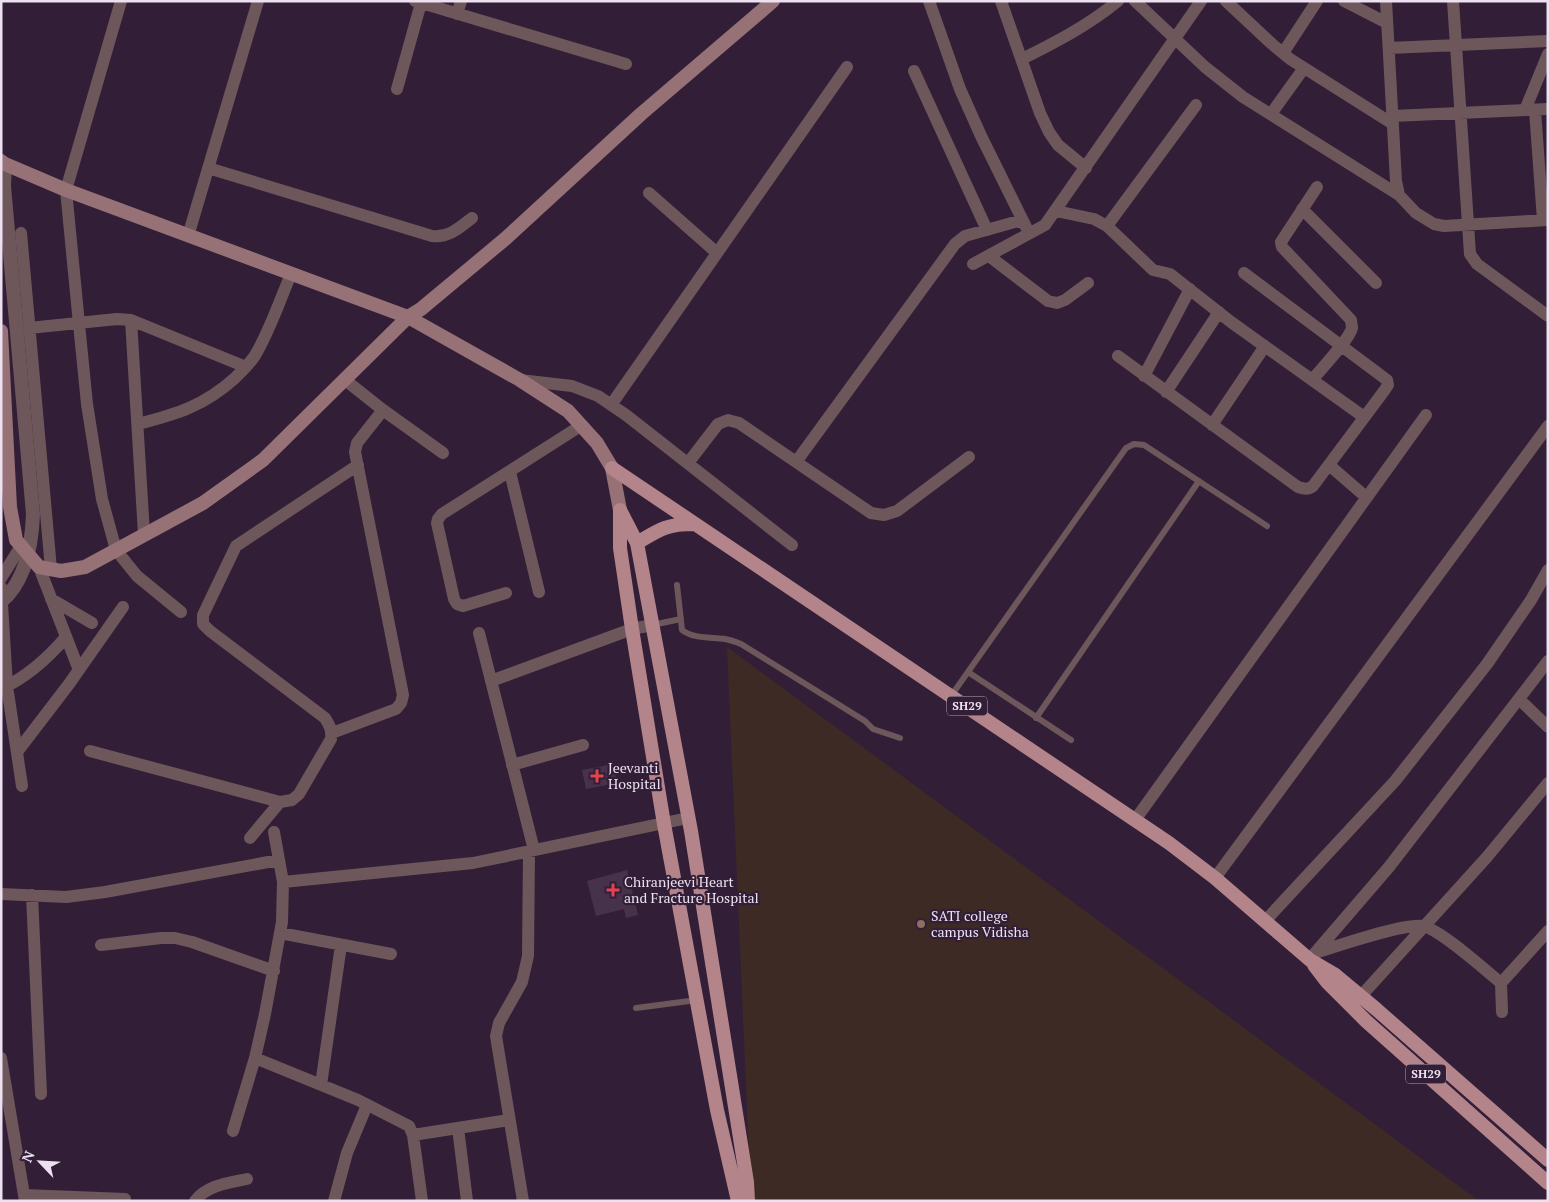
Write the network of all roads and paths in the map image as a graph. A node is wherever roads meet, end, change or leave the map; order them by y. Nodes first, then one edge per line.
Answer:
1 (121, 1) edge
2 (258, 1) edge
3 (773, 1) edge
4 (929, 1) edge
5 (1001, 1) edge
6 (1118, 1) edge
7 (1135, 1) edge
8 (1201, 1) edge
9 (1226, 1) edge
10 (1317, 1) edge
11 (1344, 1) edge
12 (1386, 1) edge
13 (1453, 1) edge
14 (418, 2) edge
15 (459, 7) edge
16 (1387, 22) junction
17 (1175, 38) junction
18 (1548, 41) edge
19 (1456, 45) junction
20 (1388, 48) junction
21 (1282, 53) junction
22 (1548, 54) edge
23 (1022, 59) junction
24 (626, 64) dead end
25 (847, 67) dead end
26 (1304, 68) junction
27 (914, 71) dead end
28 (397, 89) dead end
29 (1196, 105) dead end
30 (1536, 109) edge
31 (1460, 113) junction
32 (1271, 114) junction
33 (1392, 120) junction
34 (3, 162) edge
35 (208, 168) junction
36 (1086, 168) junction
37 (1317, 187) dead end
38 (66, 190) junction
39 (649, 194) dead end
40 (1400, 195) junction
41 (1302, 209) junction
42 (1056, 211) junction
43 (472, 218) dead end
44 (1022, 220) junction
45 (1545, 220) edge
46 (1468, 224) junction
47 (1107, 226) junction
48 (987, 230) junction
49 (21, 233) dead end
50 (1029, 234) junction
51 (188, 236) junction
52 (717, 253) junction
53 (989, 256) junction
54 (973, 264) dead end
55 (1244, 273) dead end
56 (291, 274) junction
57 (1088, 283) dead end
58 (1376, 283) dead end
59 (1190, 289) junction
60 (1219, 312) junction
61 (1548, 316) edge
62 (408, 317) junction
63 (131, 320) junction
64 (79, 324) junction
65 (29, 328) junction
66 (1, 331) edge
67 (1265, 346) junction
68 (1340, 346) junction
69 (1118, 356) dead end
70 (246, 368) junction
71 (1144, 376) junction
72 (344, 379) junction
73 (520, 380) junction
74 (1312, 380) junction
75 (3, 381) edge
76 (1166, 392) junction
77 (611, 404) junction
78 (383, 410) junction
79 (1426, 415) dead end
80 (1364, 417) junction
81 (138, 424) junction
82 (1212, 424) junction
83 (582, 425) junction
84 (1548, 426) edge
85 (443, 453) dead end
86 (969, 458) dead end
87 (796, 462) junction
88 (688, 463) junction
89 (1329, 464) junction
90 (358, 465) junction
91 (612, 468) junction
92 (510, 472) junction
93 (1199, 481) junction
94 (5, 484) edge
95 (1366, 497) junction
96 (620, 510) junction
97 (695, 524) junction
98 (1267, 526) dead end
99 (144, 534) junction
100 (637, 544) junction
101 (792, 545) dead end
102 (21, 546) junction
103 (116, 550) junction
104 (45, 568) junction
105 (1548, 570) edge
106 (1, 578) edge
107 (677, 585) dead end
108 (1, 587) edge
109 (539, 592) dead end
110 (506, 593) dead end
111 (51, 599) junction
112 (1, 602) edge
113 (123, 607) dead end
114 (181, 612) dead end
115 (681, 619) junction
116 (92, 623) dead end
117 (652, 625) junction
118 (632, 629) junction
119 (479, 633) dead end
120 (66, 637) junction
121 (1548, 661) edge
122 (78, 670) junction
123 (968, 672) junction
124 (491, 681) junction
125 (4, 688) edge
126 (951, 696) junction
127 (1518, 699) junction
128 (1036, 718) junction
129 (1548, 727) edge
130 (332, 733) junction
131 (900, 738) dead end
132 (1071, 740) dead end
133 (583, 744) dead end
134 (90, 751) dead end
135 (16, 752) junction
136 (512, 764) junction
137 (1548, 783) edge
138 (22, 786) dead end
139 (280, 802) junction
140 (688, 818) junction
141 (1135, 820) junction
142 (664, 824) junction
143 (274, 832) dead end
144 (250, 838) dead end
145 (531, 851) junction
146 (280, 860) junction
147 (1215, 878) junction
148 (282, 882) junction
149 (1, 894) edge
150 (32, 895) junction
151 (1265, 922) junction
152 (1424, 926) junction
153 (1548, 931) edge
154 (280, 933) junction
155 (101, 945) dead end
156 (341, 945) junction
157 (391, 954) dead end
158 (1310, 956) junction
159 (274, 971) junction
160 (1501, 983) junction
161 (1361, 996) junction
162 (697, 1000) junction
163 (636, 1008) dead end
164 (1502, 1012) dead end
165 (1, 1058) edge
166 (255, 1058) junction
167 (321, 1085) junction
168 (41, 1094) dead end
169 (367, 1104) junction
170 (509, 1120) junction
171 (458, 1128) junction
172 (232, 1131) dead end
173 (413, 1135) junction
174 (1548, 1160) edge
175 (247, 1178) dead end
176 (1548, 1183) edge
177 (25, 1198) edge
178 (125, 1198) dead end
179 (195, 1201) edge
180 (334, 1201) edge
181 (422, 1201) edge
182 (467, 1201) edge
183 (522, 1201) edge
184 (738, 1201) edge
185 (748, 1201) edge

1 - 38 street
2 - 35 street
3 - 62 main road
4 - 44 street
5 - 23 street
6 - 23 street
7 - 17 street
8 - 17 street
9 - 21 street
10 - 21 street
11 - 16 street
12 - 16 street
13 - 19 street
14 - 15 street
14 - 28 street
15 - 24 street
16 - 20 street
17 - 32 street
17 - 36 street
18 - 19 street
19 - 20 street
19 - 31 street
20 - 33 street
21 - 26 street
22 - 30 street
23 - 36 street
25 - 52 street
26 - 32 street
26 - 33 street
27 - 48 street
29 - 47 street
30 - 31 street
30 - 45 street
31 - 33 street
31 - 46 street
32 - 40 street
33 - 40 street
34 - 38 main road
34 - 112 street
35 - 43 street
35 - 51 street
36 - 42 street
37 - 41 street
38 - 51 main road
38 - 64 street
39 - 52 street
40 - 46 street
41 - 58 street
41 - 68 street
42 - 47 street
42 - 50 street
44 - 48 street
44 - 50 street
45 - 46 street
46 - 61 street
47 - 59 street
48 - 87 street
49 - 65 street
50 - 53 street
51 - 56 main road
52 - 77 street
53 - 54 street
53 - 57 street
55 - 68 street
56 - 62 main road
56 - 70 street
59 - 60 street
59 - 71 street
60 - 67 street
60 - 76 street
62 - 72 main road
62 - 73 main road
63 - 64 street
63 - 70 street
63 - 81 street
64 - 65 street
64 - 103 street
65 - 104 street
66 - 75 main road
67 - 74 street
67 - 82 street
68 - 74 street
68 - 80 street
69 - 71 street
70 - 81 street
71 - 76 street
72 - 78 street
72 - 99 main road
73 - 77 street
73 - 83 main road
74 - 80 street
75 - 94 main road
76 - 82 street
77 - 88 street
78 - 85 street
78 - 90 street
79 - 95 street
80 - 89 street
81 - 99 street
82 - 89 street
83 - 91 main road
83 - 92 street
84 - 147 street
86 - 87 street
87 - 88 street
88 - 101 street
89 - 95 street
90 - 130 street
90 - 130 street
91 - 96 main road
91 - 97 main road, SH29
92 - 109 street
92 - 110 street
93 - 98 lane
93 - 123 lane
93 - 128 lane
94 - 102 main road
95 - 141 street
96 - 100 main road
96 - 118 main road
97 - 100 main road
97 - 126 main road, SH29
99 - 103 main road
100 - 117 main road
102 - 104 main road
102 - 106 street
103 - 104 main road
103 - 114 street
104 - 111 street
105 - 151 street
107 - 115 lane
108 - 125 street
111 - 116 street
111 - 120 street
113 - 122 street
115 - 117 lane
115 - 131 lane
117 - 118 street
117 - 140 main road
118 - 124 street
118 - 142 main road
119 - 124 street
120 - 122 street
120 - 125 street
121 - 127 street
122 - 135 street
123 - 126 lane
123 - 128 lane
124 - 136 street
125 - 135 street
126 - 141 main road, SH29
127 - 129 street
127 - 158 street
128 - 132 lane
130 - 139 street
133 - 136 street
134 - 139 street
135 - 138 street
136 - 145 street
137 - 152 street
139 - 144 street
140 - 142 street
140 - 185 main road
141 - 147 main road, SH29
142 - 145 street
142 - 162 main road
143 - 146 street
145 - 148 street
145 - 170 street
146 - 148 street
146 - 150 street
147 - 151 main road, SH29
148 - 154 street
149 - 150 street
150 - 168 street
151 - 158 main road, SH29
152 - 158 street
152 - 160 street
152 - 161 street
153 - 160 street
154 - 156 street
154 - 159 street
155 - 159 street
156 - 157 street
156 - 167 street
158 - 161 main road, SH29
158 - 176 main road, SH29
159 - 166 street
160 - 164 street
161 - 174 main road, SH29
162 - 163 lane
162 - 184 main road
165 - 177 street
166 - 167 street
166 - 172 street
167 - 169 street
169 - 173 street
169 - 180 street
170 - 171 street
170 - 183 street
171 - 173 street
171 - 182 street
173 - 181 street
175 - 179 street
177 - 178 street

